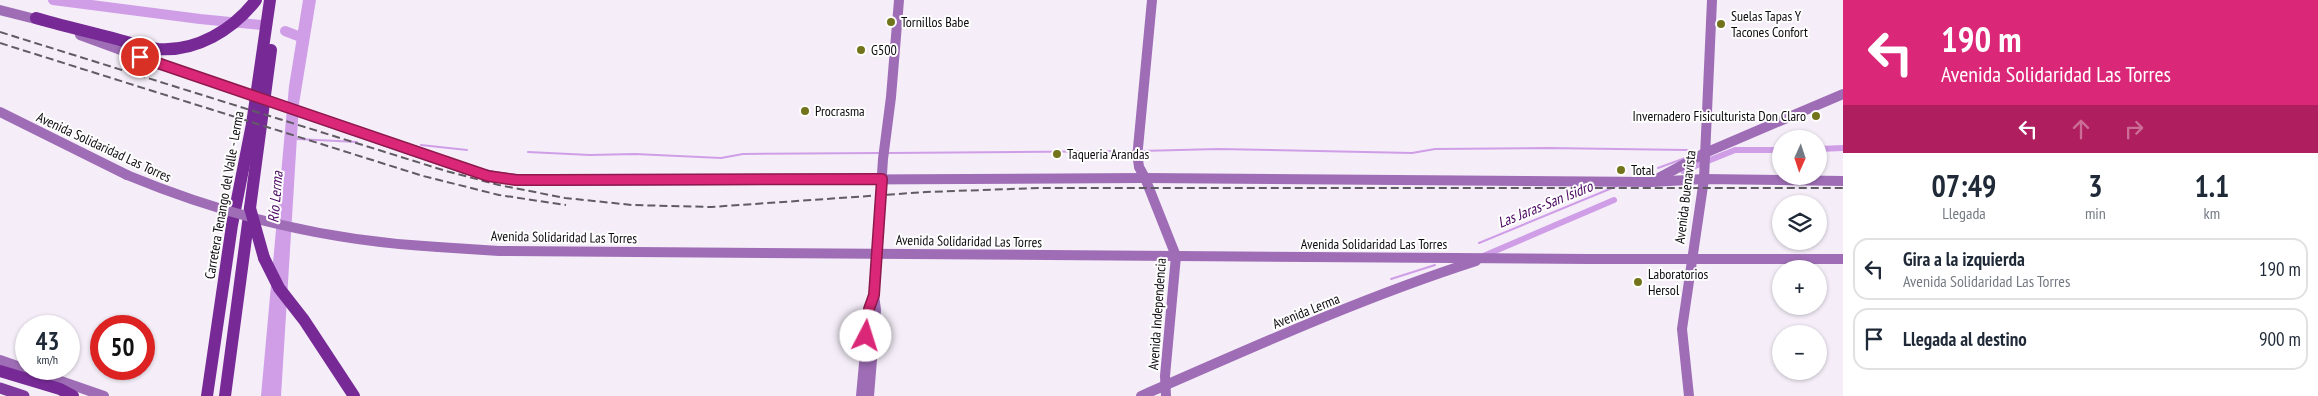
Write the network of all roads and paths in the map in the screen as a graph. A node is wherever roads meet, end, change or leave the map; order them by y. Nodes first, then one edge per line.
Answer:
1 (256, 0) edge
2 (270, 0) edge
3 (278, 0) edge
4 (899, 0) edge
5 (1152, 0) edge
6 (1712, 0) edge
7 (0, 10) edge
8 (36, 18) junction
9 (1843, 94) edge
10 (1843, 98) edge
11 (0, 112) edge
12 (260, 141) junction
13 (1704, 158) junction
14 (1145, 178) junction
15 (882, 179) junction
16 (1704, 179) junction
17 (1843, 181) edge
18 (1652, 182) junction
19 (250, 208) junction
20 (876, 254) junction
21 (1176, 256) junction
22 (1484, 258) junction
23 (1691, 258) junction
24 (1843, 259) edge
25 (874, 295) junction
26 (0, 360) edge
27 (0, 371) edge
28 (1166, 381) junction
29 (0, 388) edge
30 (24, 396) edge
31 (73, 396) edge
32 (104, 396) edge
33 (207, 396) edge
34 (224, 396) edge
35 (354, 396) edge
36 (862, 396) edge
37 (869, 396) edge
38 (1141, 396) edge
39 (1166, 396) edge
40 (1689, 396) edge

1 - 8 highway
2 - 33 highway, Carretera Tenango del Valle - Lerma
3 - 12 highway
4 - 15 main road
5 - 14 main road, Avenida Independencia
6 - 13 main road, Avenida Buenavista
7 - 8 main road
8 - 15 main road, bridge
9 - 13 main road
10 - 13 main road
11 - 20 main road, Avenida Solidaridad Las Torres, bridge
12 - 19 highway
12 - 34 highway
13 - 16 main road, Avenida Buenavista
13 - 18 main road
14 - 15 main road
14 - 18 main road
14 - 21 main road, Avenida Independencia
15 - 20 main road
16 - 17 main road
16 - 18 main road
16 - 23 main road, Avenida Buenavista
19 - 34 highway
19 - 35 highway, bridge
20 - 21 main road, Avenida Solidaridad Las Torres
20 - 25 main road
21 - 22 main road, Avenida Solidaridad Las Torres
21 - 28 main road, Avenida Independencia
22 - 23 main road, Avenida Solidaridad Las Torres
22 - 28 main road, Avenida Lerma
23 - 24 main road, Avenida Solidaridad Las Torres
23 - 40 main road, Avenida Buenavista
25 - 36 main road
25 - 37 main road
26 - 32 main road
27 - 31 highway
28 - 38 main road, Avenida Lerma
28 - 39 main road, Avenida Independencia
29 - 30 highway

